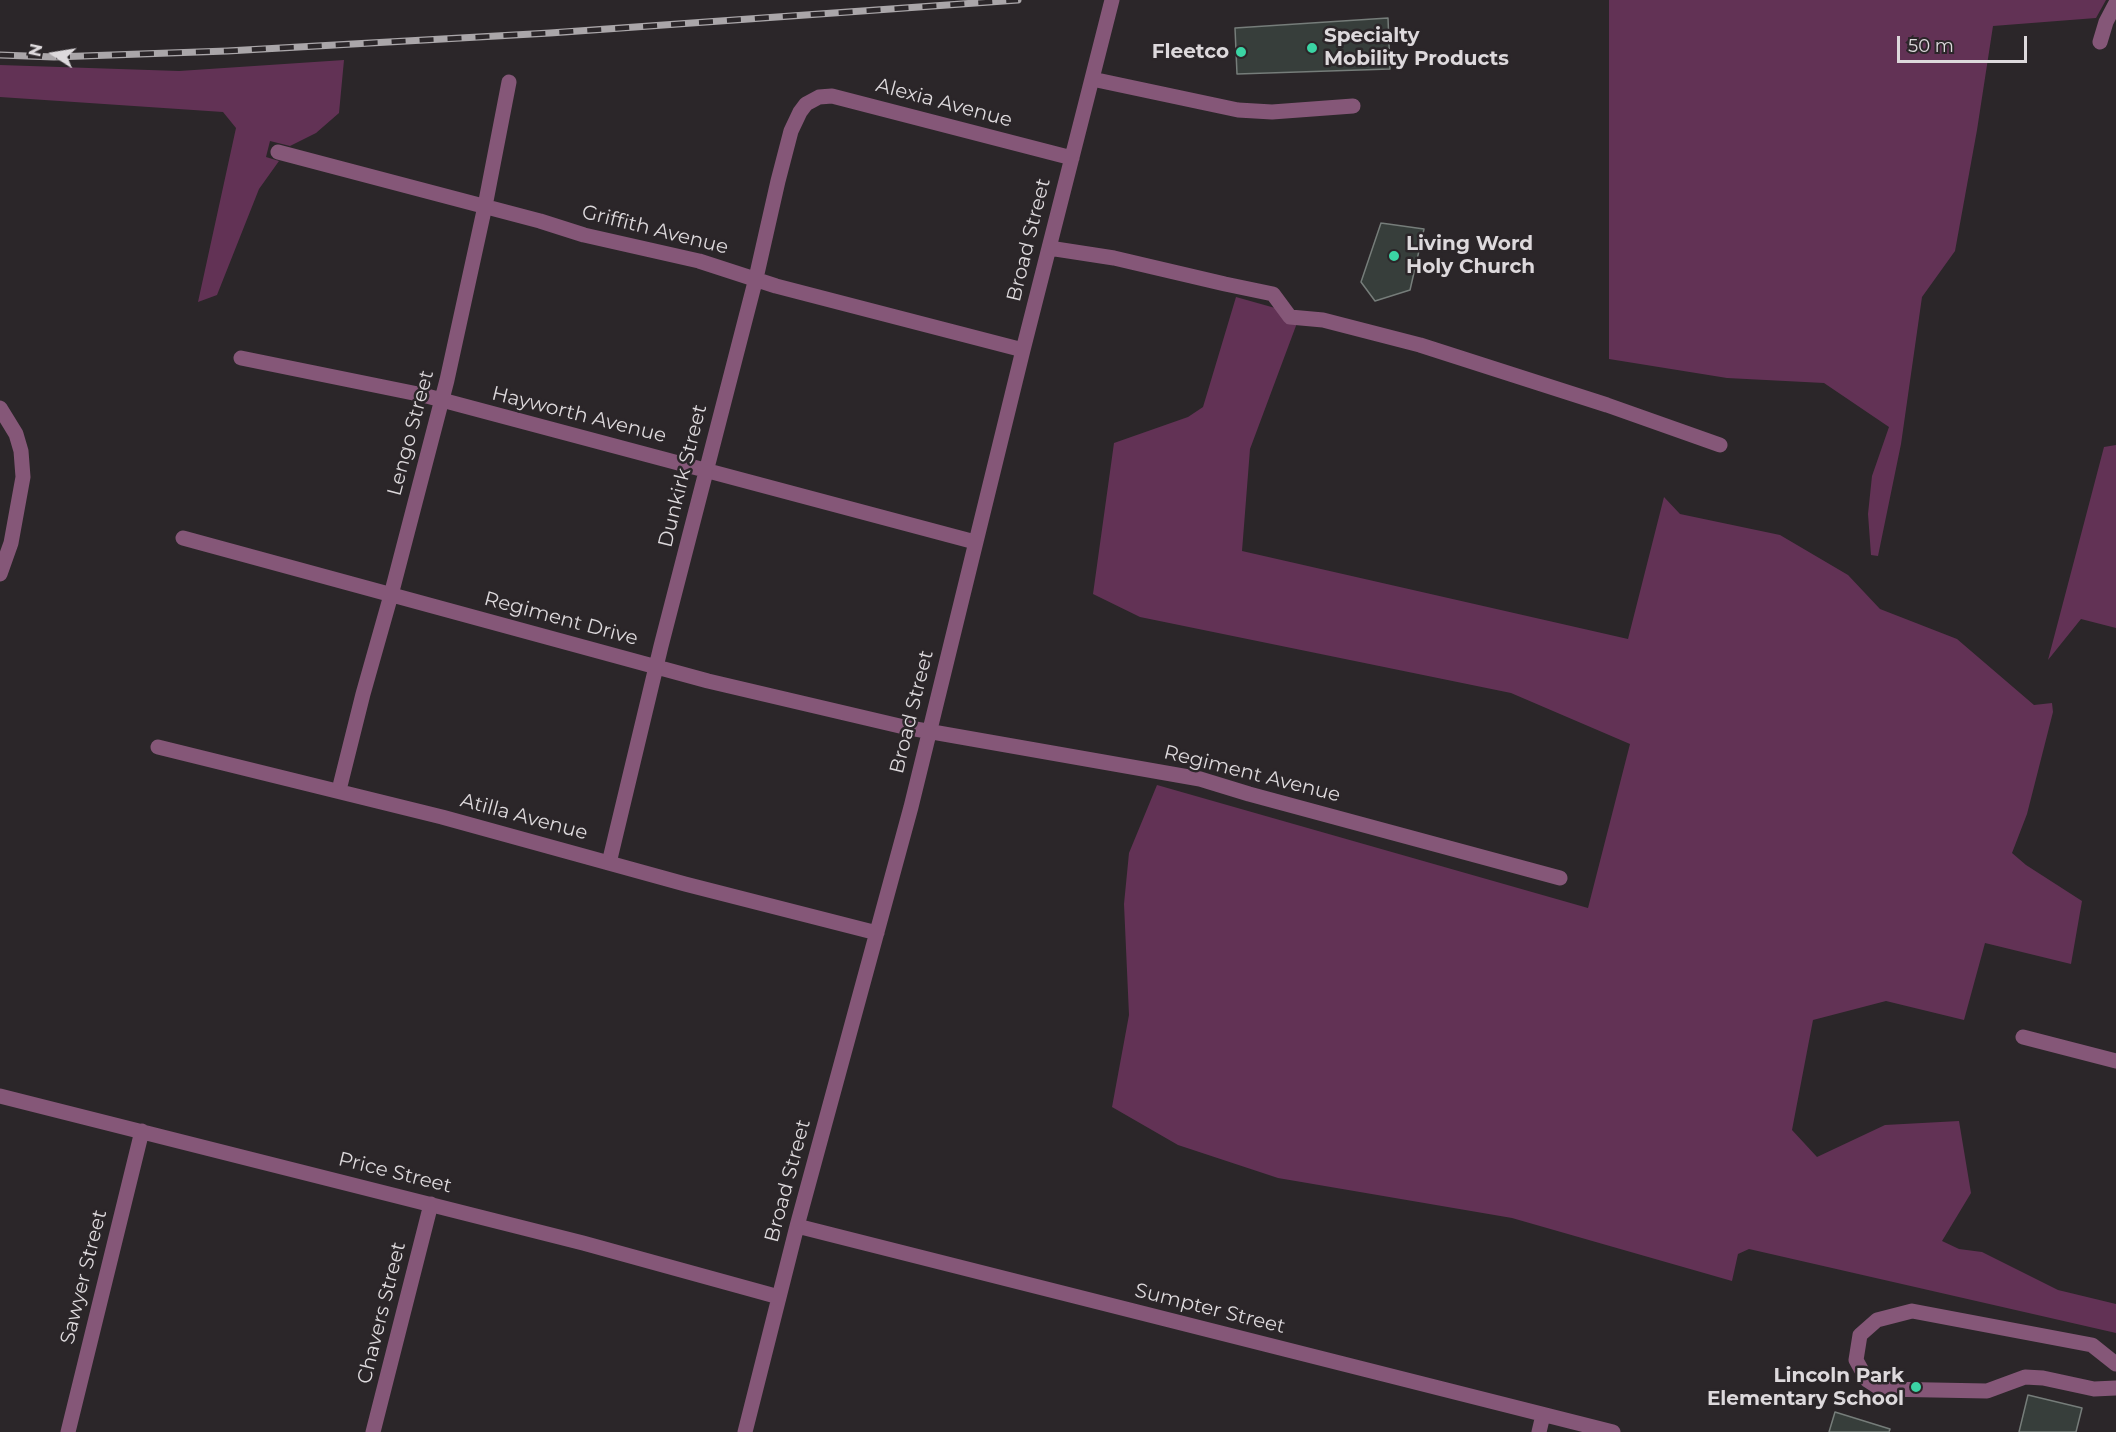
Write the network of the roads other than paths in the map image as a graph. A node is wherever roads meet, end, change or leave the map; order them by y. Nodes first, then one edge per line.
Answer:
1 (1112, 0) edge
2 (2116, 3) edge
3 (2100, 42) dead end
4 (1092, 79) junction
5 (509, 82) dead end
6 (806, 104) joint
7 (1353, 106) dead end
8 (278, 152) dead end
9 (1072, 158) junction
10 (485, 206) junction
11 (1049, 248) junction
12 (756, 278) junction
13 (1023, 350) junction
14 (241, 358) dead end
15 (440, 401) junction
16 (0, 408) edge
17 (1720, 445) dead end
18 (705, 471) junction
19 (183, 538) dead end
20 (975, 542) junction
21 (0, 574) edge
22 (391, 595) junction
23 (657, 666) junction
24 (930, 731) junction
25 (158, 747) dead end
26 (339, 790) junction
27 (609, 863) junction
28 (1560, 878) dead end
29 (877, 933) junction
30 (2023, 1037) dead end
31 (2116, 1061) edge
32 (0, 1096) edge
33 (142, 1131) junction
34 (431, 1204) junction
35 (797, 1226) junction
36 (779, 1297) junction
37 (2116, 1364) edge
38 (2116, 1388) edge
39 (1543, 1415) junction
40 (68, 1432) edge
41 (373, 1432) edge
42 (745, 1432) edge
43 (1539, 1432) edge
44 (1613, 1432) edge

1 - 4 street, Broad Street
2 - 3 street
4 - 7 street
4 - 9 street, Broad Street
5 - 10 street, Lengo Street
6 - 9 street, Alexia Avenue
6 - 12 street, Dunkirk Street
8 - 10 street, Griffith Avenue
9 - 11 street, Broad Street
10 - 12 street, Griffith Avenue
10 - 15 street, Lengo Street
11 - 13 street, Broad Street
11 - 17 street
12 - 13 street, Griffith Avenue
12 - 18 street, Dunkirk Street
13 - 20 street, Broad Street
14 - 15 street, Hayworth Avenue
15 - 18 street, Hayworth Avenue
15 - 22 street, Lengo Street
16 - 21 street
18 - 20 street, Hayworth Avenue
18 - 23 street, Dunkirk Street
19 - 22 street, Regiment Drive
20 - 24 street, Broad Street
22 - 23 street, Regiment Drive
22 - 26 street, Lengo Street
23 - 24 street, Regiment Drive
23 - 27 street, Dunkirk Street
24 - 28 street, Regiment Avenue
24 - 29 street, Broad Street
25 - 26 street, Atilla Avenue
26 - 27 street, Atilla Avenue
27 - 29 street, Atilla Avenue
29 - 35 street, Broad Street
30 - 31 street
32 - 33 street, Price Street
33 - 34 street, Price Street
33 - 40 street, Sawyer Street
34 - 36 street, Price Street
34 - 41 street, Chavers Street
35 - 36 street, Broad Street
35 - 39 street, Sumpter Street
36 - 42 street, Broad Street
37 - 38 street
39 - 43 street
39 - 44 street, Sumpter Street

